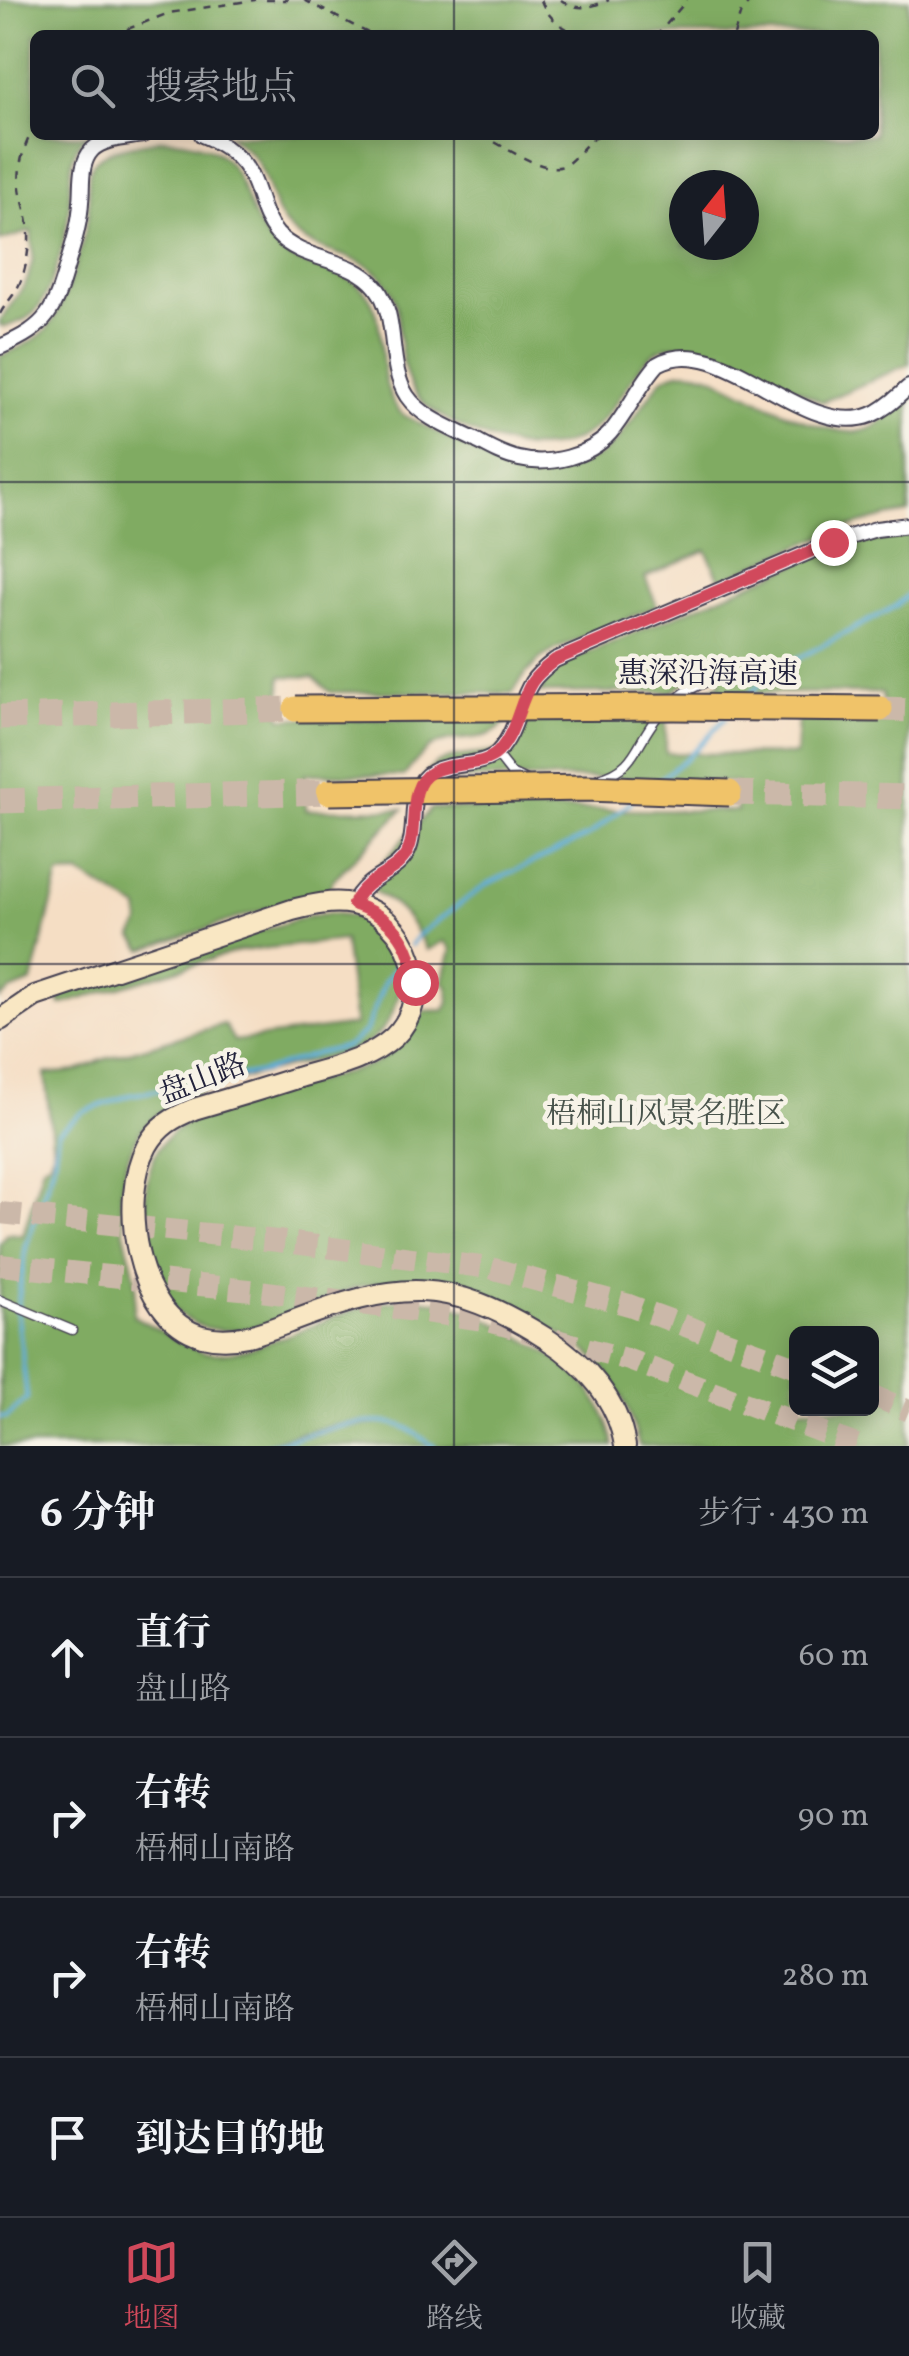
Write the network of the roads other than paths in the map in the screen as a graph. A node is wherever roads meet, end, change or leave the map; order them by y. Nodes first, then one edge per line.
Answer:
1 (113, 140) edge
2 (211, 140) edge
3 (0, 346) edge
4 (909, 387) edge
5 (909, 525) edge
6 (721, 675) dead end
7 (296, 709) tunnel mouth
8 (880, 709) tunnel mouth
9 (496, 754) junction
10 (330, 792) tunnel mouth
11 (729, 793) tunnel mouth
12 (353, 904) junction
13 (0, 1020) edge
14 (0, 1300) edge
15 (72, 1330) dead end
16 (625, 1446) edge

1 - 3 street
2 - 4 street
5 - 9 street
6 - 9 lane
7 - 8 highway, 惠深沿海高速, bridge
9 - 12 street
10 - 11 highway, bridge
12 - 13 main road
12 - 16 main road, 盘山路
14 - 15 lane

